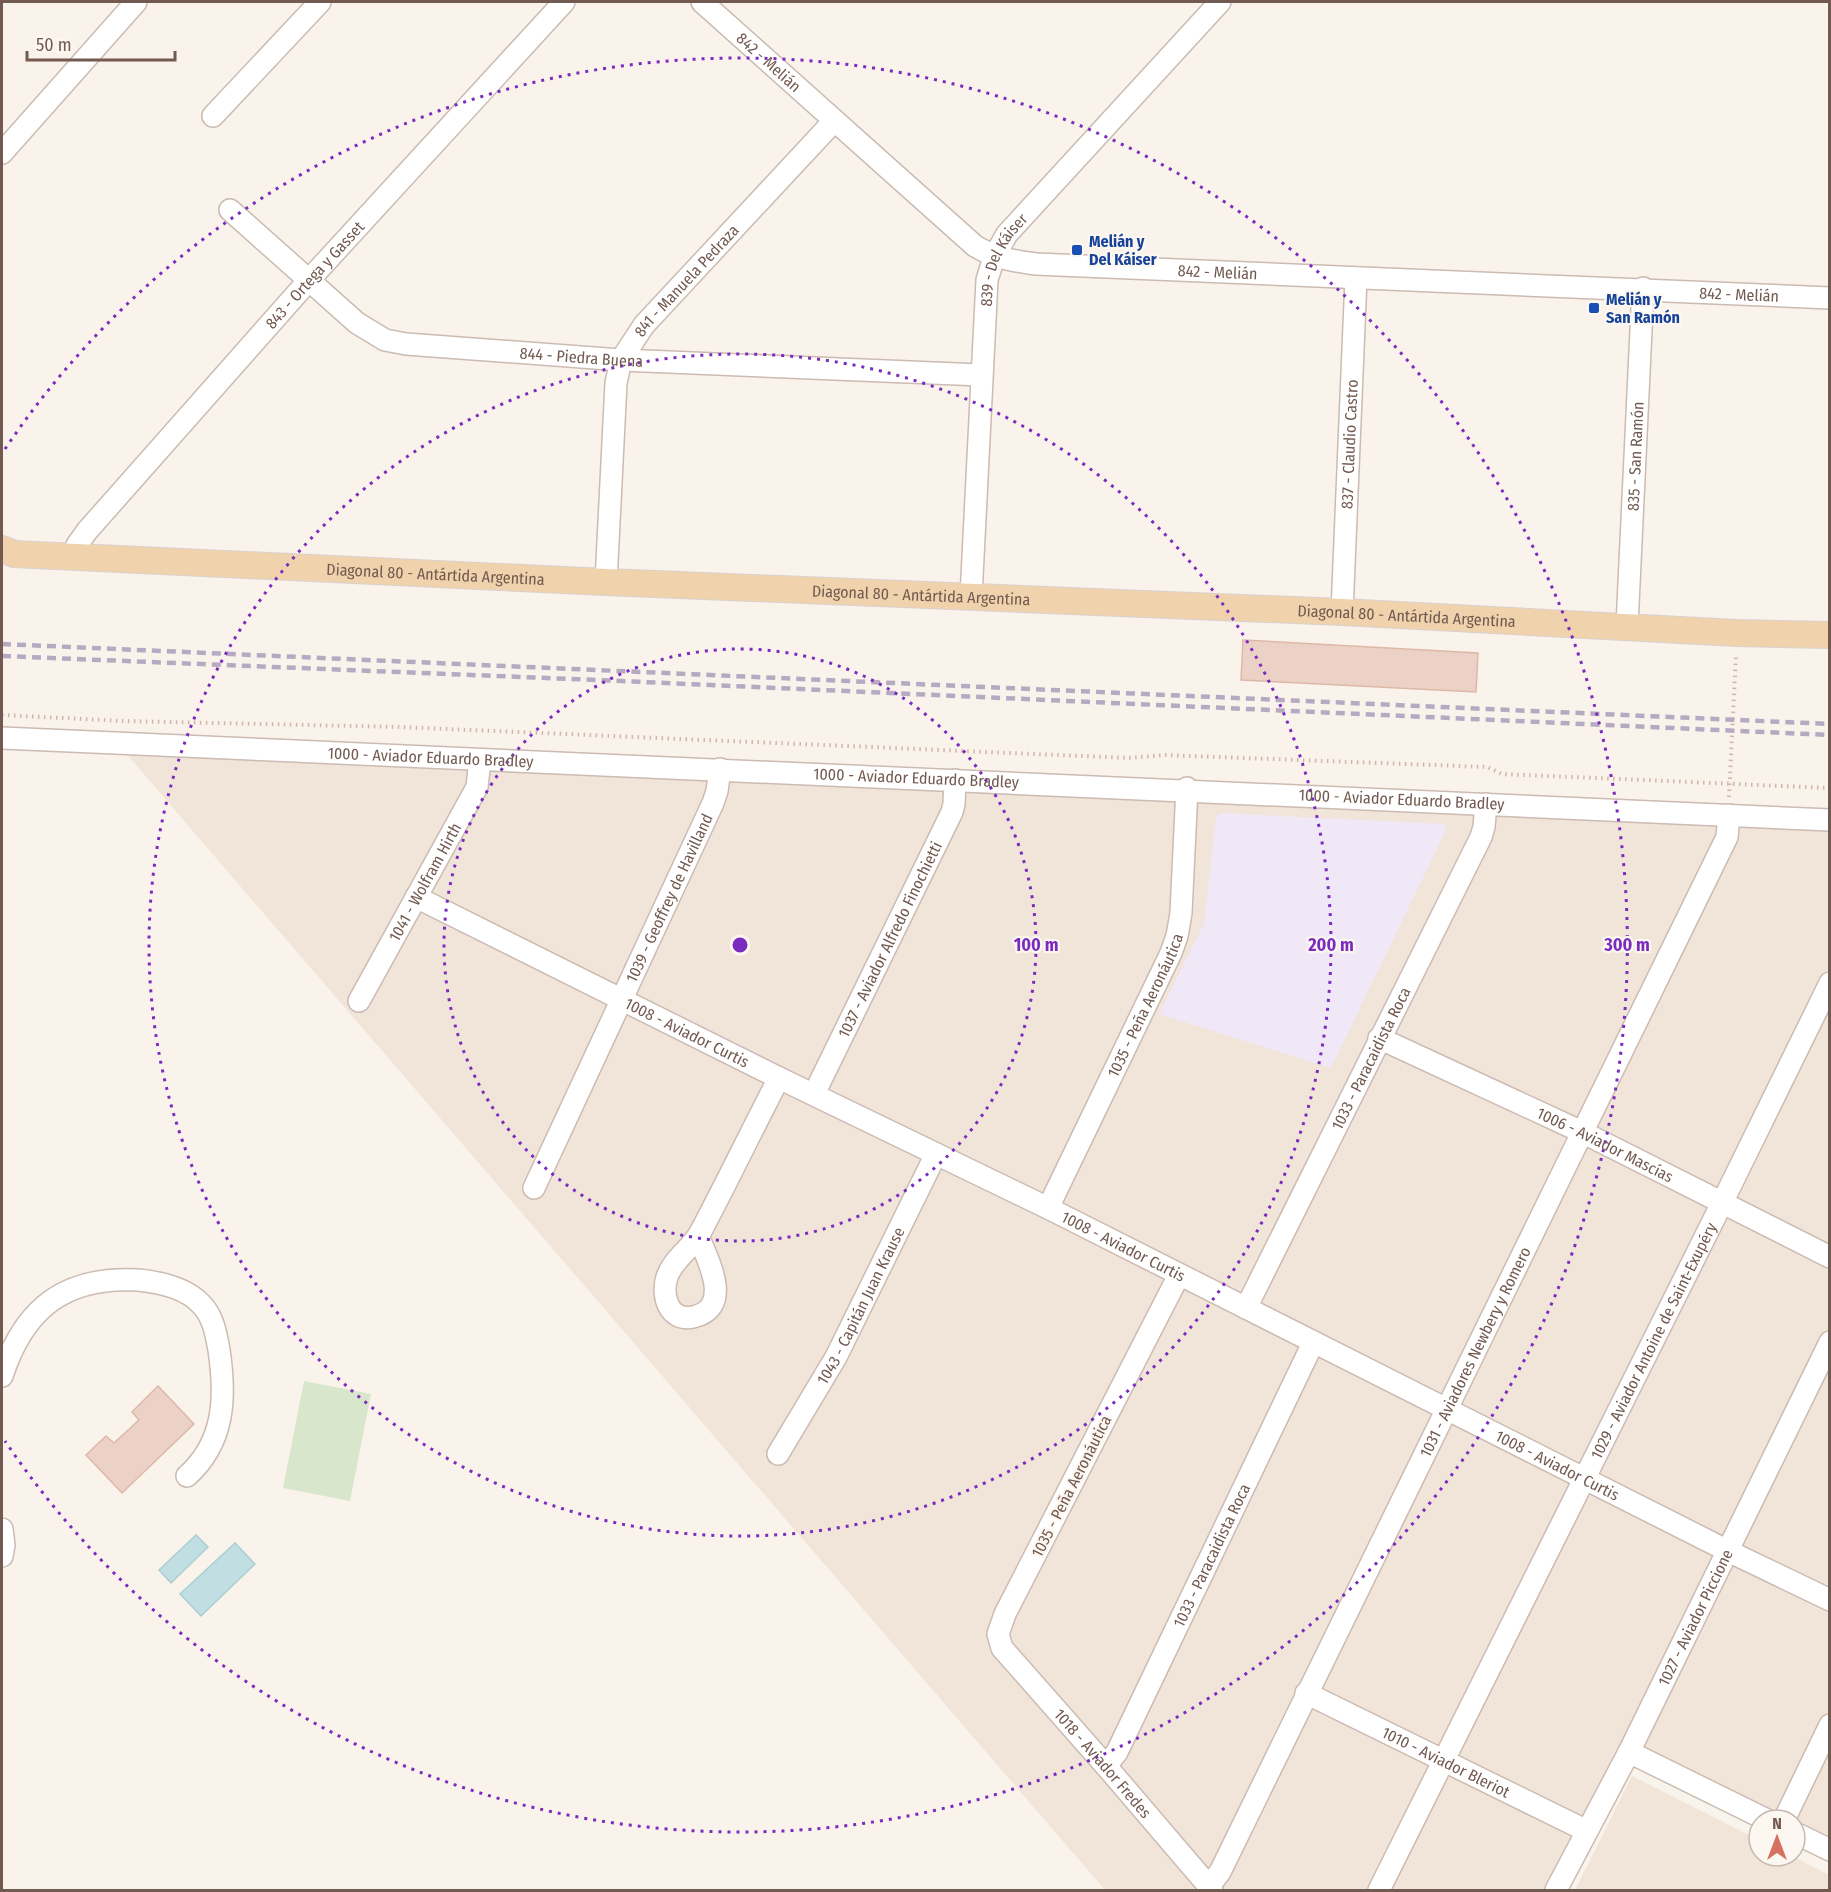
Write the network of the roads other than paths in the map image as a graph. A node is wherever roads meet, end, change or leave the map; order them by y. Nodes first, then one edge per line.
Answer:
1 (136, 2) edge
2 (320, 2) edge
3 (564, 2) edge
4 (702, 2) edge
5 (1220, 2) edge
6 (213, 116) dead end
7 (834, 121) junction
8 (2, 153) edge
9 (230, 210) dead end
10 (994, 257) junction
11 (1356, 278) junction
12 (309, 280) junction
13 (1644, 288) junction
14 (1830, 298) edge
15 (621, 360) junction
16 (981, 375) junction
17 (8, 552) edge
18 (72, 556) junction
19 (606, 582) junction
20 (971, 597) junction
21 (1342, 612) junction
22 (1628, 626) junction
23 (1830, 635) edge
24 (2, 738) edge
25 (480, 760) junction
26 (720, 769) junction
27 (955, 780) junction
28 (1187, 788) junction
29 (1486, 804) junction
30 (1730, 815) junction
31 (1830, 820) edge
32 (416, 897) junction
33 (1830, 983) edge
34 (622, 998) junction
35 (359, 1001) dead end
36 (1379, 1038) junction
37 (779, 1078) junction
38 (814, 1094) junction
39 (1582, 1132) junction
40 (936, 1154) junction
41 (534, 1188) dead end
42 (1722, 1203) junction
43 (1048, 1208) junction
44 (698, 1236) dead end
45 (1830, 1257) edge
46 (1179, 1275) junction
47 (1246, 1308) junction
48 (1314, 1342) junction
49 (1830, 1342) edge
50 (2, 1376) edge
51 (1446, 1409) junction
52 (778, 1454) dead end
53 (187, 1476) dead end
54 (1585, 1479) junction
55 (2, 1529) edge
56 (1726, 1550) junction
57 (2, 1556) edge
58 (1830, 1600) edge
59 (998, 1634) joint
60 (1306, 1693) junction
61 (1830, 1725) edge
62 (1629, 1752) junction
63 (1444, 1762) junction
64 (1106, 1766) junction
65 (1790, 1808) edge
66 (1747, 1810) edge
67 (1587, 1831) junction
68 (1807, 1839) edge
69 (1830, 1850) edge
70 (1211, 1888) edge
71 (1379, 1890) edge
72 (1557, 1890) edge

1 - 8 street
2 - 6 street
3 - 12 street, 843 - Ortega y Gasset
4 - 7 street, 842 - Melián
5 - 10 street, 839 - Del Káiser
7 - 10 street, 842 - Melián
7 - 15 street, 841 - Manuela Pedraza
9 - 12 street, 844 - Piedra Buena
10 - 11 street, 842 - Melián
10 - 16 street, 839 - Del Káiser
11 - 13 street, 842 - Melián
11 - 21 street, 837 - Claudio Castro
12 - 15 street, 844 - Piedra Buena
12 - 18 street, 843 - Ortega y Gasset
13 - 14 street, 842 - Melián
13 - 22 street, 835 - San Ramón
15 - 16 street, 844 - Piedra Buena
15 - 19 street, 841 - Manuela Pedraza
16 - 20 street, 839 - Del Káiser
17 - 18 main road, Diagonal 80 - Antártida Argentina
18 - 19 main road, Diagonal 80 - Antártida Argentina
19 - 20 main road, Diagonal 80 - Antártida Argentina
20 - 21 main road, Diagonal 80 - Antártida Argentina
21 - 22 main road, Diagonal 80 - Antártida Argentina
22 - 23 main road, Diagonal 80 - Antártida Argentina
24 - 25 street, 1000 - Aviador Eduardo Bradley
25 - 26 street, 1000 - Aviador Eduardo Bradley
25 - 32 street, 1041 - Wolfram Hirth
26 - 27 street, 1000 - Aviador Eduardo Bradley
26 - 34 street, 1039 - Geoffrey de Havilland
27 - 28 street, 1000 - Aviador Eduardo Bradley
27 - 38 street, 1037 - Aviador Alfredo Finochietti
28 - 29 street, 1000 - Aviador Eduardo Bradley
28 - 43 street, 1035 - Peña Aeronáutica
29 - 30 street, 1000 - Aviador Eduardo Bradley
29 - 36 street, 1033 - Paracaidista Roca
30 - 31 street, 1000 - Aviador Eduardo Bradley
30 - 39 street, 1031 - Aviadores Newbery y Romero
32 - 34 street, 1008 - Aviador Curtis
32 - 35 street, 1041 - Wolfram Hirth
33 - 42 street, 1029 - Aviador Antoine de Saint-Exupéry
34 - 37 street, 1008 - Aviador Curtis
34 - 41 street, 1039 - Geoffrey de Havilland
36 - 39 street, 1006 - Aviador Mascías
36 - 47 street, 1033 - Paracaidista Roca
37 - 38 street, 1008 - Aviador Curtis
37 - 44 street
38 - 40 street, 1008 - Aviador Curtis
39 - 42 street, 1006 - Aviador Mascías
39 - 51 street, 1031 - Aviadores Newbery y Romero
40 - 43 street, 1008 - Aviador Curtis
40 - 52 street, 1043 - Capitán Juan Krause
42 - 45 street, 1006 - Aviador Mascías
42 - 54 street, 1029 - Aviador Antoine de Saint-Exupéry
43 - 46 street, 1008 - Aviador Curtis
46 - 47 street, 1008 - Aviador Curtis
46 - 59 street, 1035 - Peña Aeronáutica
47 - 48 street, 1008 - Aviador Curtis
48 - 51 street, 1008 - Aviador Curtis
48 - 64 street, 1033 - Paracaidista Roca
49 - 56 street, 1027 - Aviador Piccione
50 - 53 street
51 - 54 street, 1008 - Aviador Curtis
51 - 60 street, 1031 - Aviadores Newbery y Romero
54 - 56 street, 1008 - Aviador Curtis
54 - 63 street, 1029 - Aviador Antoine de Saint-Exupéry
55 - 57 street
56 - 58 street, 1008 - Aviador Curtis
56 - 62 street, 1027 - Aviador Piccione
59 - 64 street, 1018 - Aviador Fredes
60 - 63 street, 1010 - Aviador Bleriot
60 - 70 street, 1031 - Aviadores Newbery y Romero
61 - 65 street
62 - 66 street
62 - 67 street, 1027 - Aviador Piccione
63 - 67 street, 1010 - Aviador Bleriot
63 - 71 street, 1029 - Aviador Antoine de Saint-Exupéry
64 - 70 street, 1018 - Aviador Fredes
67 - 72 street, 1027 - Aviador Piccione
68 - 69 street

